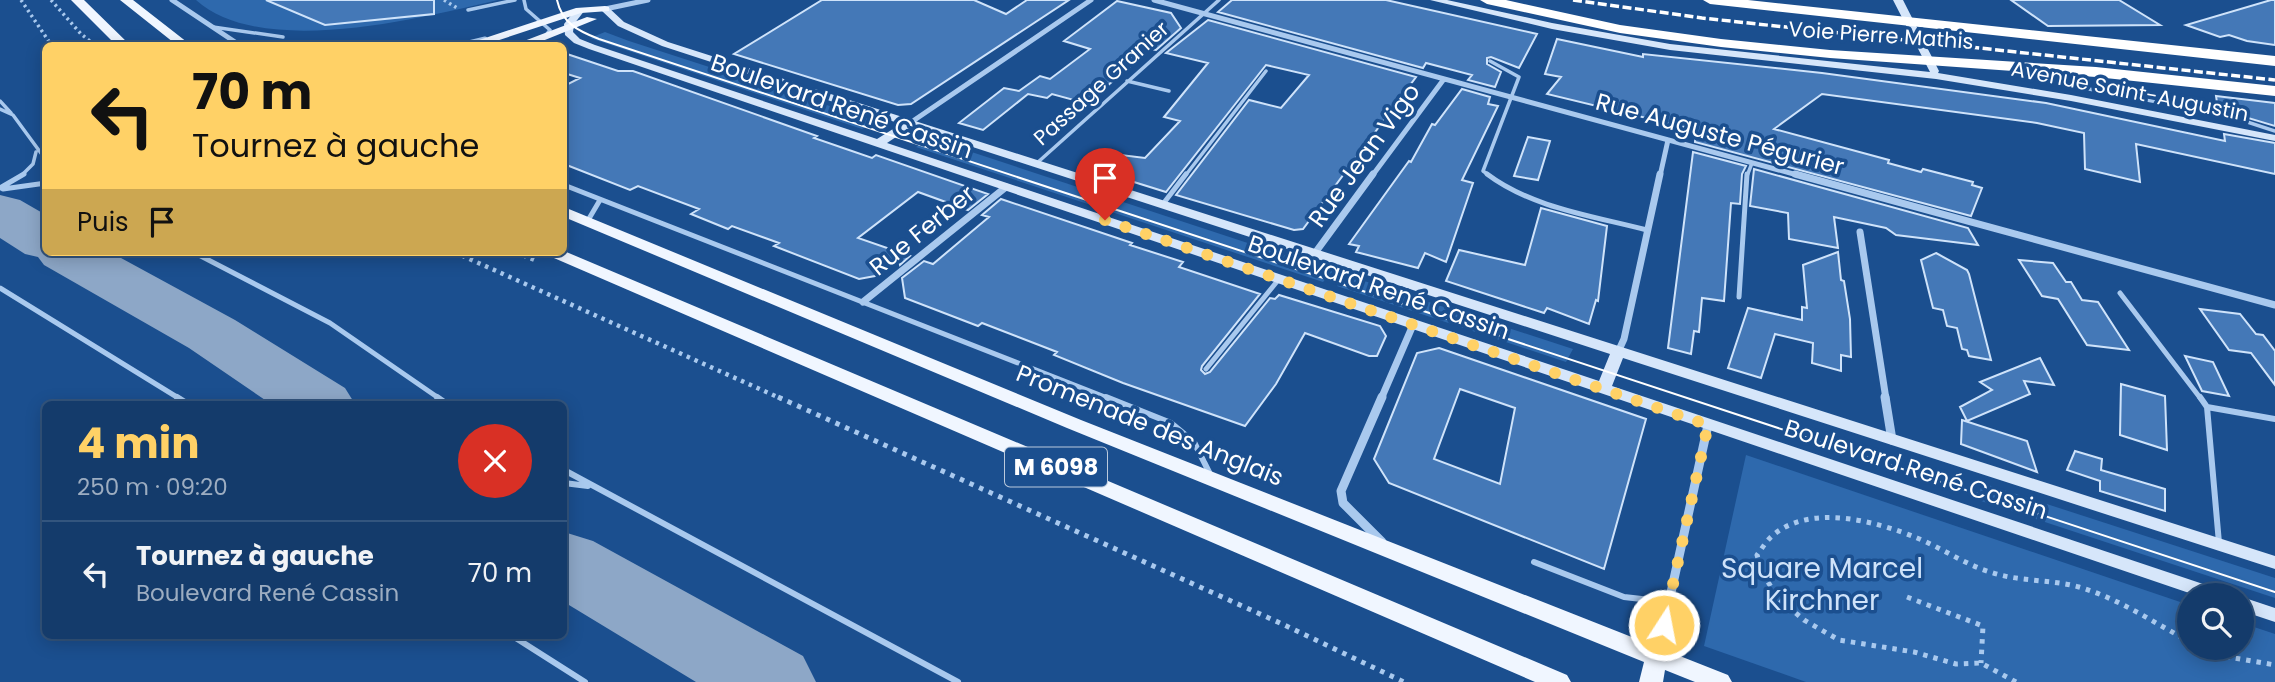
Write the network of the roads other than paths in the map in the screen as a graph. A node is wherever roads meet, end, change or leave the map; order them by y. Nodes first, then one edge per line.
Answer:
1 (77, 0) edge
2 (126, 0) edge
3 (172, 0) edge
4 (515, 0) edge
5 (524, 0) edge
6 (648, 0) edge
7 (1091, 0) edge
8 (1154, 0) edge
9 (1219, 0) edge
10 (1435, 0) edge
11 (1487, 0) edge
12 (1558, 0) edge
13 (1710, 0) edge
14 (1761, 0) edge
15 (1898, 0) edge
16 (584, 5) edge
17 (608, 5) edge
18 (468, 10) dead end
19 (1202, 13) junction
20 (1870, 18) junction
21 (540, 22) junction
22 (213, 27) junction
23 (568, 28) junction
24 (546, 35) junction
25 (283, 37) dead end
26 (1679, 37) junction
27 (485, 39) junction
28 (121, 42) edge
29 (181, 42) edge
30 (235, 42) edge
31 (473, 42) edge
32 (477, 42) edge
33 (528, 42) edge
34 (1490, 61) dead end
35 (2275, 61) edge
36 (1266, 71) dead end
37 (1934, 71) junction
38 (1444, 79) junction
39 (1127, 81) junction
40 (2068, 85) dead end
41 (1169, 91) dead end
42 (2275, 91) edge
43 (1510, 97) junction
44 (0, 101) edge
45 (0, 109) edge
46 (13, 115) junction
47 (910, 123) junction
48 (2275, 131) edge
49 (2275, 138) edge
50 (1668, 140) junction
51 (877, 144) junction
52 (36, 149) junction
53 (42, 156) edge
54 (1037, 163) junction
55 (1752, 163) junction
56 (42, 184) edge
57 (567, 186) edge
58 (1006, 187) junction
59 (0, 189) edge
60 (600, 200) junction
61 (1163, 204) junction
62 (567, 213) edge
63 (587, 222) junction
64 (1647, 230) junction
65 (1860, 232) dead end
66 (1315, 253) junction
67 (201, 256) edge
68 (563, 256) edge
69 (1279, 279) junction
70 (0, 288) edge
71 (2120, 293) dead end
72 (1739, 297) dead end
73 (863, 302) junction
74 (2275, 305) edge
75 (1413, 326) junction
76 (1618, 352) junction
77 (1206, 369) dead end
78 (1603, 389) junction
79 (183, 401) edge
80 (443, 401) edge
81 (2207, 407) junction
82 (2275, 419) edge
83 (1708, 425) junction
84 (1892, 440) junction
85 (567, 472) edge
86 (1213, 479) junction
87 (567, 483) edge
88 (607, 494) junction
89 (2219, 545) junction
90 (1388, 547) junction
91 (1534, 562) dead end
92 (2275, 563) edge
93 (2179, 583) edge
94 (1668, 602) junction
95 (2254, 608) edge
96 (2275, 615) edge
97 (517, 639) edge
98 (1657, 657) junction
99 (585, 682) edge
100 (958, 682) edge
101 (1559, 682) edge
102 (1651, 682) edge
103 (1720, 682) edge

1 - 28 main road
2 - 29 main road
3 - 22 street
4 - 18 lane
5 - 21 lane
6 - 17 street
7 - 47 street
8 - 19 street, Rue Auguste Pégurier
9 - 19 lane, Passage Granier
10 - 37 main road, Avenue Saint-Augustin
11 - 26 highway, Voie Pierre Mathis
12 - 26 highway
13 - 20 highway, Voie Pierre Mathis
14 - 20 highway
15 - 37 main road
16 - 17 main road
16 - 21 main road
16 - 23 main road
17 - 23 main road
17 - 47 main road, Boulevard René Cassin
19 - 38 street, Rue Auguste Pégurier
19 - 39 lane, Passage Granier
20 - 35 highway, Voie Pierre Mathis
21 - 24 lane
21 - 27 main road
22 - 25 lane
22 - 30 street
23 - 24 main road
23 - 51 main road, Boulevard René Cassin
24 - 33 main road
26 - 42 highway, Voie Pierre Mathis
27 - 31 street
27 - 32 main road
34 - 43 lane
36 - 61 lane
37 - 49 main road, Avenue Saint-Augustin
38 - 43 street, Rue Auguste Pégurier
38 - 66 street, Rue Jean Vigo
39 - 41 lane
39 - 54 lane, Passage Granier
40 - 48 lane
43 - 50 street, Rue Auguste Pégurier
43 - 64 lane
44 - 46 lane
45 - 46 lane
46 - 52 lane
47 - 51 main road
47 - 54 main road, Boulevard René Cassin
50 - 55 street, Rue Auguste Pégurier
50 - 64 street
51 - 58 main road, Boulevard René Cassin
52 - 53 lane
52 - 59 lane
54 - 61 main road, Boulevard René Cassin
55 - 72 lane
55 - 74 street, Rue Auguste Pégurier
56 - 59 lane
57 - 60 lane
58 - 69 main road, Boulevard René Cassin
58 - 73 street, Rue Ferber
60 - 63 lane
60 - 73 lane
61 - 66 main road, Boulevard René Cassin
62 - 63 main road, Promenade des Anglais / M 6098
63 - 86 main road, Promenade des Anglais / M 6098
64 - 76 street
65 - 84 street
66 - 76 main road, Boulevard René Cassin
67 - 80 lane
68 - 101 main road, M 6098
69 - 75 main road, Boulevard René Cassin
69 - 77 lane
70 - 79 lane
71 - 81 lane
73 - 86 lane
75 - 78 main road, Boulevard René Cassin
75 - 90 street
76 - 78 main road
76 - 84 main road, Boulevard René Cassin
78 - 83 main road, Boulevard René Cassin
81 - 82 lane
81 - 89 lane
83 - 93 main road, Boulevard René Cassin
83 - 94 street
84 - 89 main road, Boulevard René Cassin
85 - 88 lane
86 - 90 main road, Promenade des Anglais / M 6098
87 - 88 lane
88 - 100 lane
89 - 92 main road, Boulevard René Cassin
90 - 98 main road, Promenade des Anglais / M 6098
91 - 94 lane
94 - 98 street
95 - 96 main road
97 - 99 lane
98 - 102 main road
98 - 103 main road, Promenade des Anglais / M 6098

